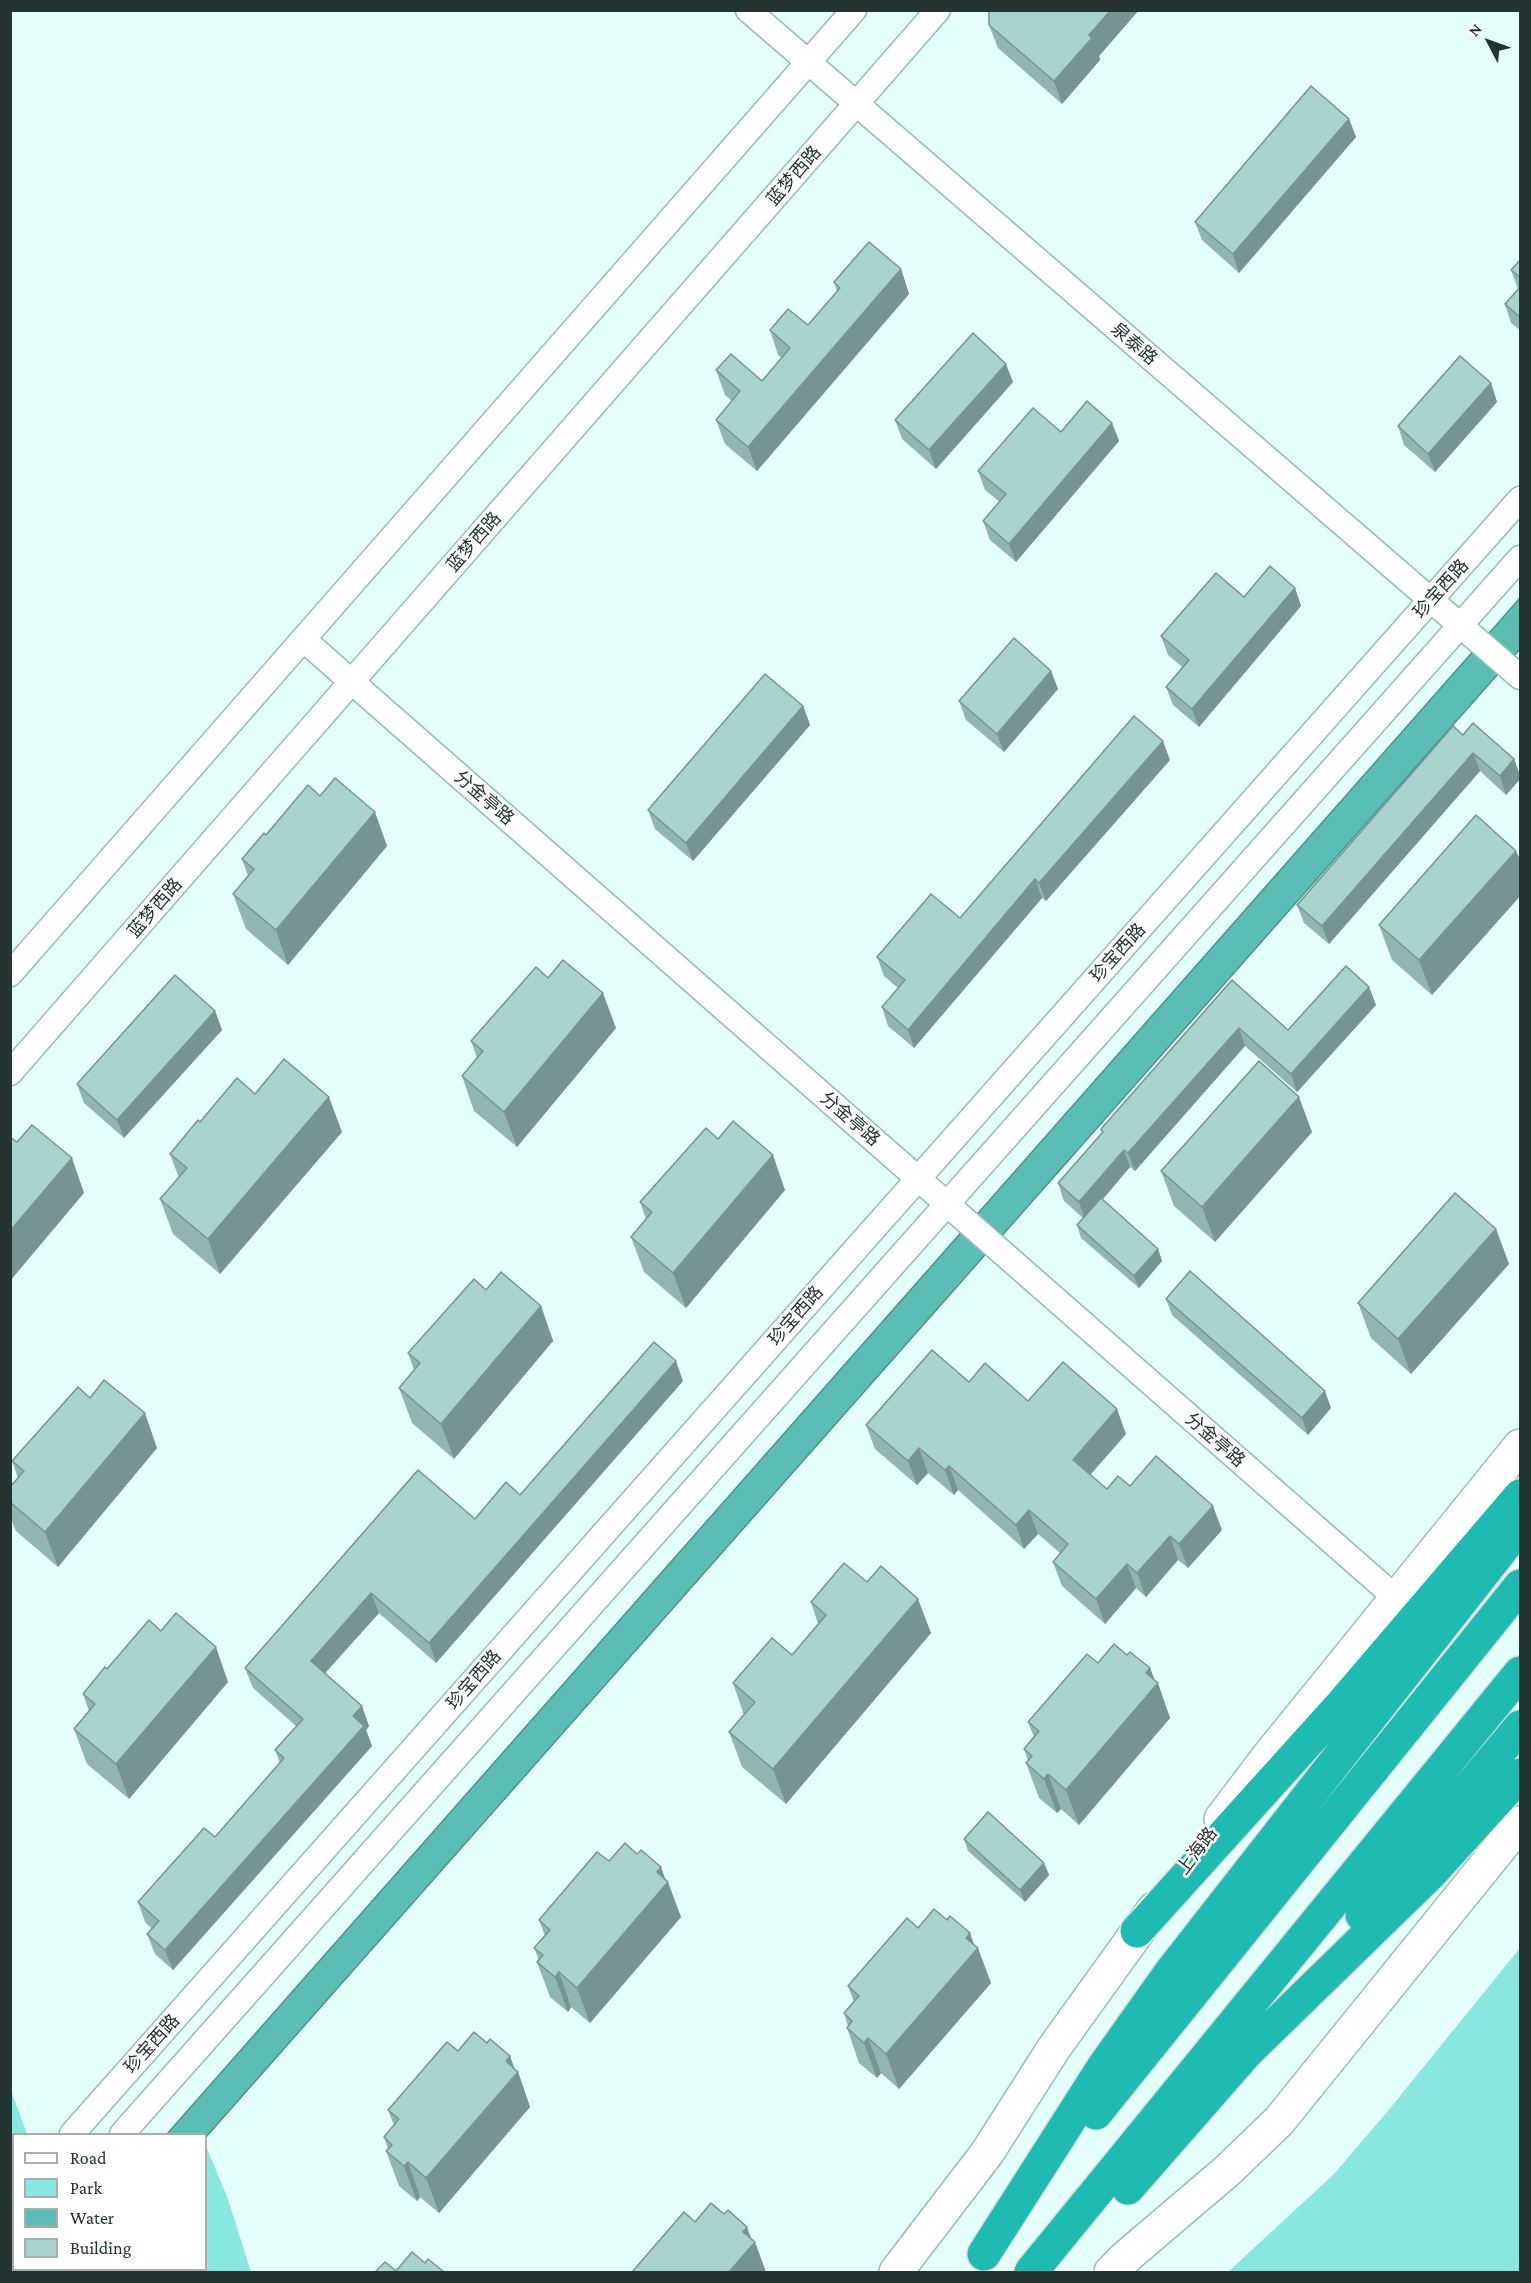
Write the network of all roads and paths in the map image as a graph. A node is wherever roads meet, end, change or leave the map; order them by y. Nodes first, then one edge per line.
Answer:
1 (748, 10) edge
2 (854, 10) edge
3 (938, 10) edge
4 (809, 62) junction
5 (857, 104) junction
6 (1521, 499) edge
7 (1521, 558) edge
8 (1431, 600) junction
9 (1461, 626) junction
10 (303, 639) junction
11 (1521, 677) edge
12 (352, 682) junction
13 (10, 974) edge
14 (10, 1073) edge
15 (918, 1179) junction
16 (947, 1205) junction
17 (1521, 1446) edge
18 (1521, 1496) edge
19 (1521, 1526) edge
20 (1521, 1586) edge
21 (1396, 1598) junction
22 (1521, 1673) edge
23 (1521, 1726) edge
24 (1521, 1775) edge
25 (1521, 1823) edge
26 (1137, 1931) junction
27 (1247, 2052) junction
28 (73, 2133) edge
29 (123, 2133) edge
30 (976, 2263) edge
31 (1033, 2271) edge
32 (896, 2272) edge
33 (1111, 2272) edge

1 - 4 street, 泉泰路
2 - 4 street
3 - 5 street, 蓝梦西路
4 - 5 street, 泉泰路
4 - 10 street
5 - 8 street, 泉泰路
5 - 12 street, 蓝梦西路
6 - 8 street, 珍宝西路
7 - 9 street, 珍宝西路
8 - 9 street, 泉泰路
8 - 15 street, 珍宝西路
9 - 11 street, 泉泰路
9 - 16 street, 珍宝西路
10 - 12 street, 分金亭路
10 - 13 street
12 - 14 street, 蓝梦西路
12 - 15 street, 分金亭路
15 - 16 street, 分金亭路
15 - 28 street, 珍宝西路
16 - 21 street, 分金亭路
16 - 29 street, 珍宝西路
17 - 21 main road, 上海路
18 - 26 highway
19 - 30 highway
20 - 30 highway
21 - 26 main road, 上海路
22 - 31 highway
23 - 27 highway
24 - 27 highway
25 - 33 main road
26 - 32 main road, 上海路
27 - 31 highway

